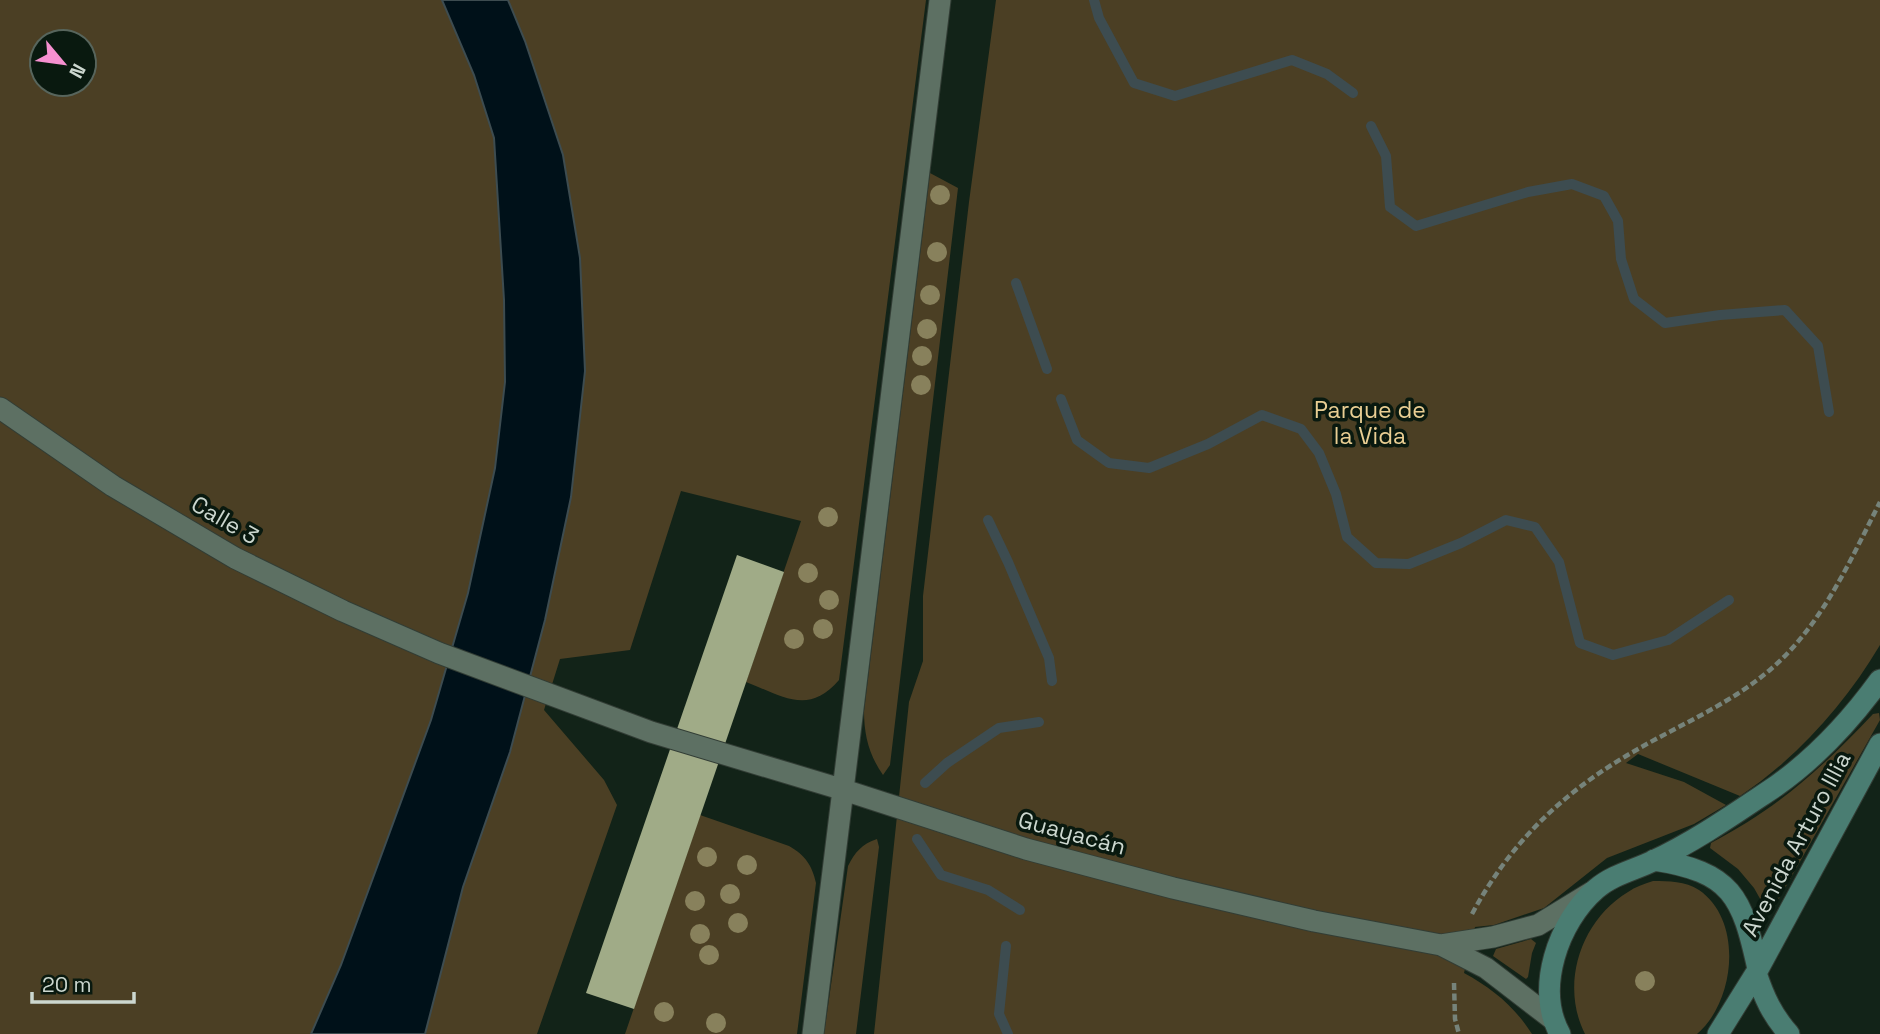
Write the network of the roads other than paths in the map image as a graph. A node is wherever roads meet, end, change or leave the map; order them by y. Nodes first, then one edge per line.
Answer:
1 (940, 0) edge
2 (0, 408) edge
3 (1880, 680) edge
4 (539, 689) joint
5 (1880, 744) edge
6 (844, 790) junction
7 (1654, 860) junction
8 (1596, 889) junction
9 (1441, 945) junction
10 (1757, 971) junction
11 (1556, 1026) edge
12 (813, 1034) edge
13 (1718, 1034) edge
14 (1789, 1034) edge

1 - 6 street
2 - 4 street, Calle 3
3 - 7 main road, Avenida Arturo Illia
4 - 6 street, Guayacán
5 - 10 main road, Avenida Arturo Illia
6 - 9 street, Guayacán
6 - 12 street
7 - 8 main road, Avenida Arturo Illia
7 - 10 main road
8 - 9 street, Guayacán
8 - 11 main road
9 - 11 street, Guayacán
10 - 13 main road, Avenida Arturo Illia
10 - 14 main road

